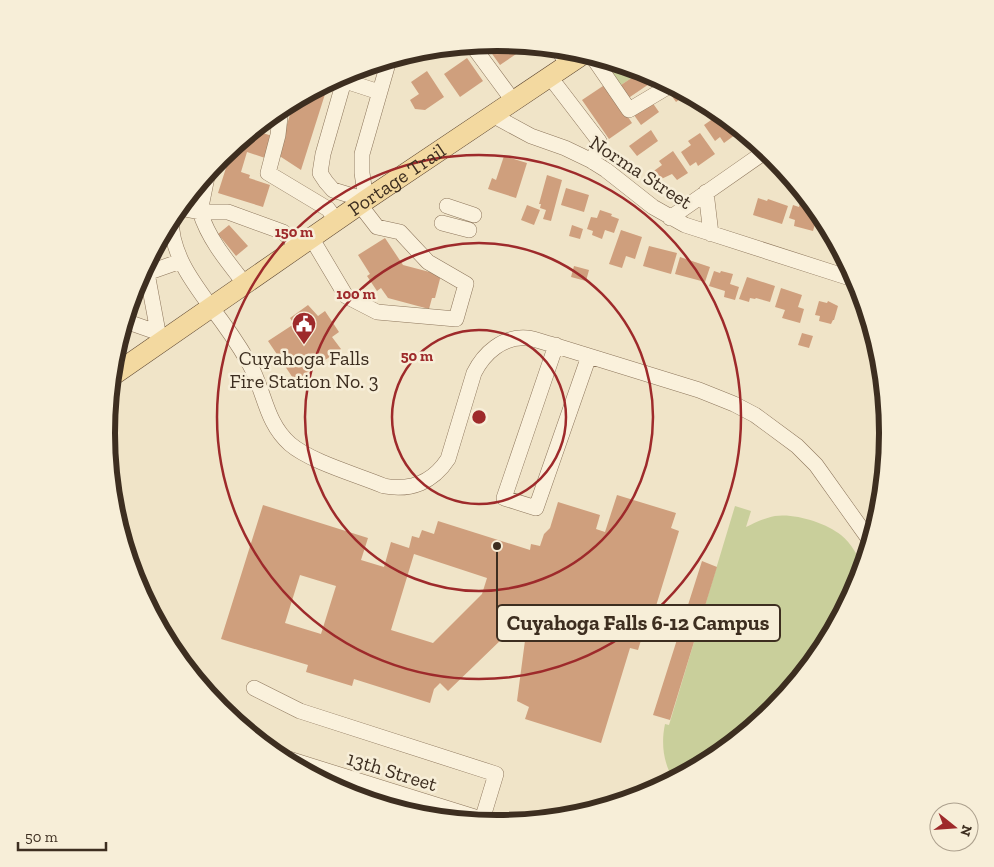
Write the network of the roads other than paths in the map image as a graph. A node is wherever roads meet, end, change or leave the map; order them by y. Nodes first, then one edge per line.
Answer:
1 (477, 52) edge
2 (563, 58) edge
3 (575, 60) edge
4 (568, 65) junction
5 (598, 65) edge
6 (386, 68) edge
7 (550, 78) junction
8 (347, 82) edge
9 (339, 86) edge
10 (662, 89) edge
11 (379, 92) junction
12 (514, 102) junction
13 (494, 116) junction
14 (280, 119) edge
15 (759, 156) edge
16 (593, 162) junction
17 (205, 187) edge
18 (706, 192) junction
19 (363, 202) junction
20 (447, 206) dead end
21 (188, 210) edge
22 (200, 212) junction
23 (474, 215) dead end
24 (670, 218) junction
25 (338, 221) junction
26 (442, 223) dead end
27 (469, 230) dead end
28 (172, 233) edge
29 (711, 234) junction
30 (306, 243) junction
31 (181, 261) junction
32 (152, 269) edge
33 (846, 277) edge
34 (148, 278) edge
35 (245, 284) junction
36 (212, 307) junction
37 (132, 322) edge
38 (163, 334) junction
39 (556, 345) junction
40 (589, 356) junction
41 (120, 369) edge
42 (865, 534) edge
43 (254, 688) dead end
44 (337, 780) edge
45 (457, 813) edge
46 (483, 815) edge

1 - 12 street
2 - 4 street
3 - 4 main road, Portage Trail
4 - 7 main road, Portage Trail
5 - 10 street
6 - 11 street
7 - 12 main road, Portage Trail
7 - 16 street
8 - 11 street
9 - 19 street
11 - 19 street
12 - 13 main road, Portage Trail
13 - 16 street, Norma Street
13 - 19 main road, Portage Trail
14 - 25 street
15 - 18 street
16 - 24 street, Norma Street
17 - 22 street
18 - 24 street
18 - 29 street
19 - 25 main road, Portage Trail
19 - 30 street
20 - 23 street
21 - 22 street
22 - 30 street
22 - 35 street
24 - 29 street, Norma Street
25 - 30 main road, Portage Trail
26 - 27 street
28 - 31 street
29 - 33 street, Norma Street
30 - 35 main road, Portage Trail
31 - 32 street
31 - 36 street
34 - 38 street
35 - 36 main road, Portage Trail
36 - 38 main road, Portage Trail
36 - 39 street
37 - 38 street
38 - 41 main road, Portage Trail
39 - 40 street
39 - 40 street
40 - 42 street
43 - 46 street
44 - 45 street, 13th Street

